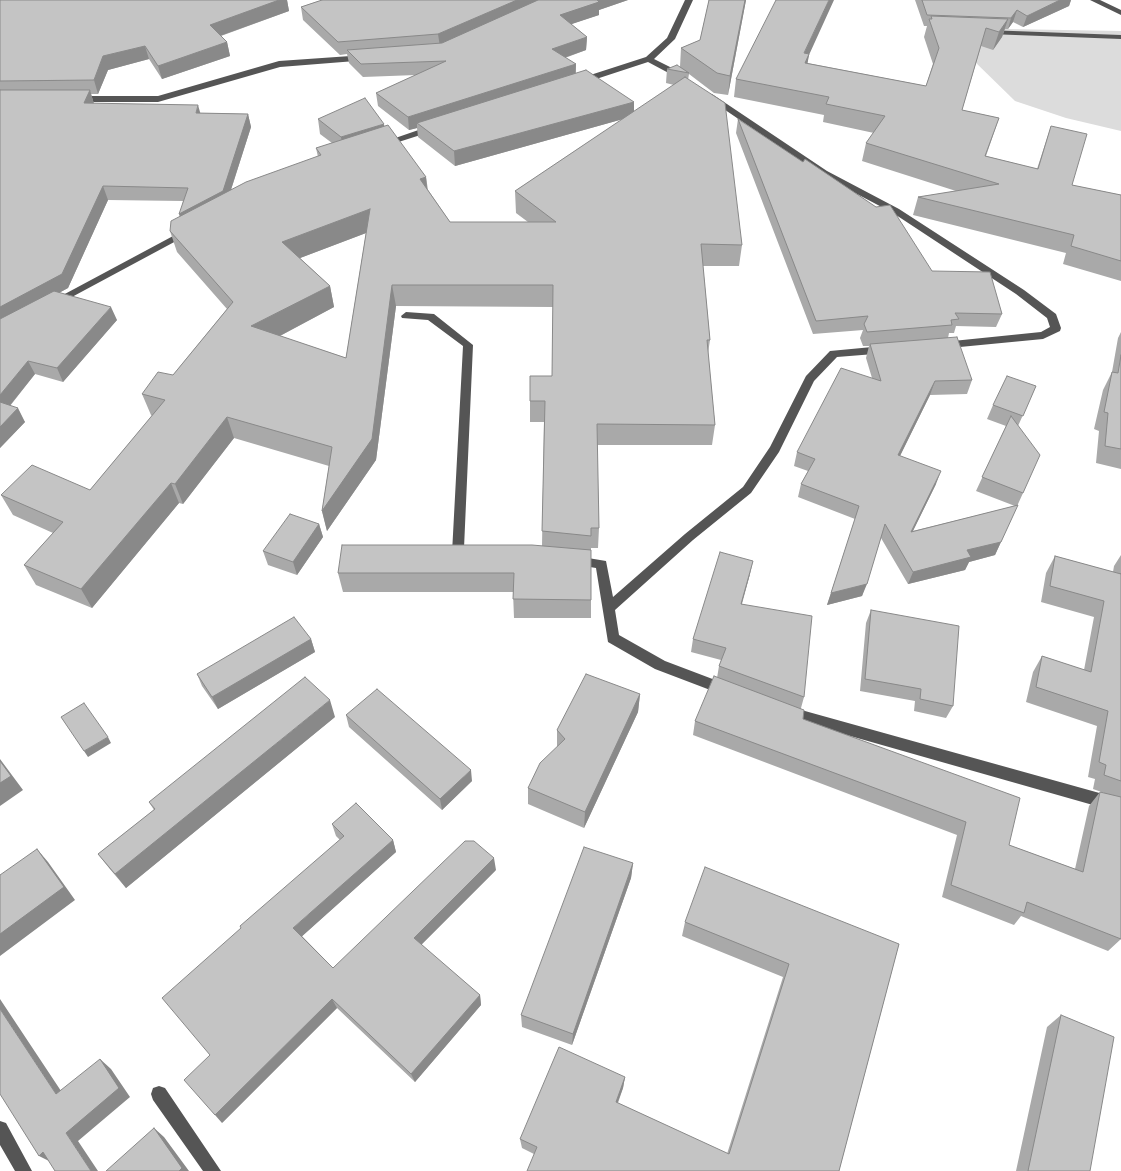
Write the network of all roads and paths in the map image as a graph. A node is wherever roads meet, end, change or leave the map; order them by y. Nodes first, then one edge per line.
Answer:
1 (690, 0) edge
2 (1094, 0) edge
3 (1121, 13) edge
4 (975, 32) edge
5 (1121, 37) edge
6 (377, 57) edge
7 (650, 59) junction
8 (688, 81) edge
9 (574, 84) edge
10 (703, 91) edge
11 (69, 99) edge
12 (440, 126) edge
13 (374, 147) edge
14 (193, 228) edge
15 (44, 308) edge
16 (406, 316) dead end
17 (932, 347) edge
18 (892, 350) edge
19 (477, 554) edge
20 (564, 560) edge
21 (609, 608) junction
22 (740, 695) edge
23 (776, 708) edge
24 (1121, 806) edge
25 (159, 1094) dead end
26 (0, 1129) edge
27 (24, 1171) edge
28 (213, 1171) edge

1 - 7 street
2 - 3 street
4 - 5 street
6 - 11 street
7 - 8 street
7 - 9 street
10 - 17 street
12 - 13 street
14 - 15 street
16 - 19 street
18 - 21 street
20 - 21 street
21 - 22 street
23 - 24 street
25 - 28 street
26 - 27 street

